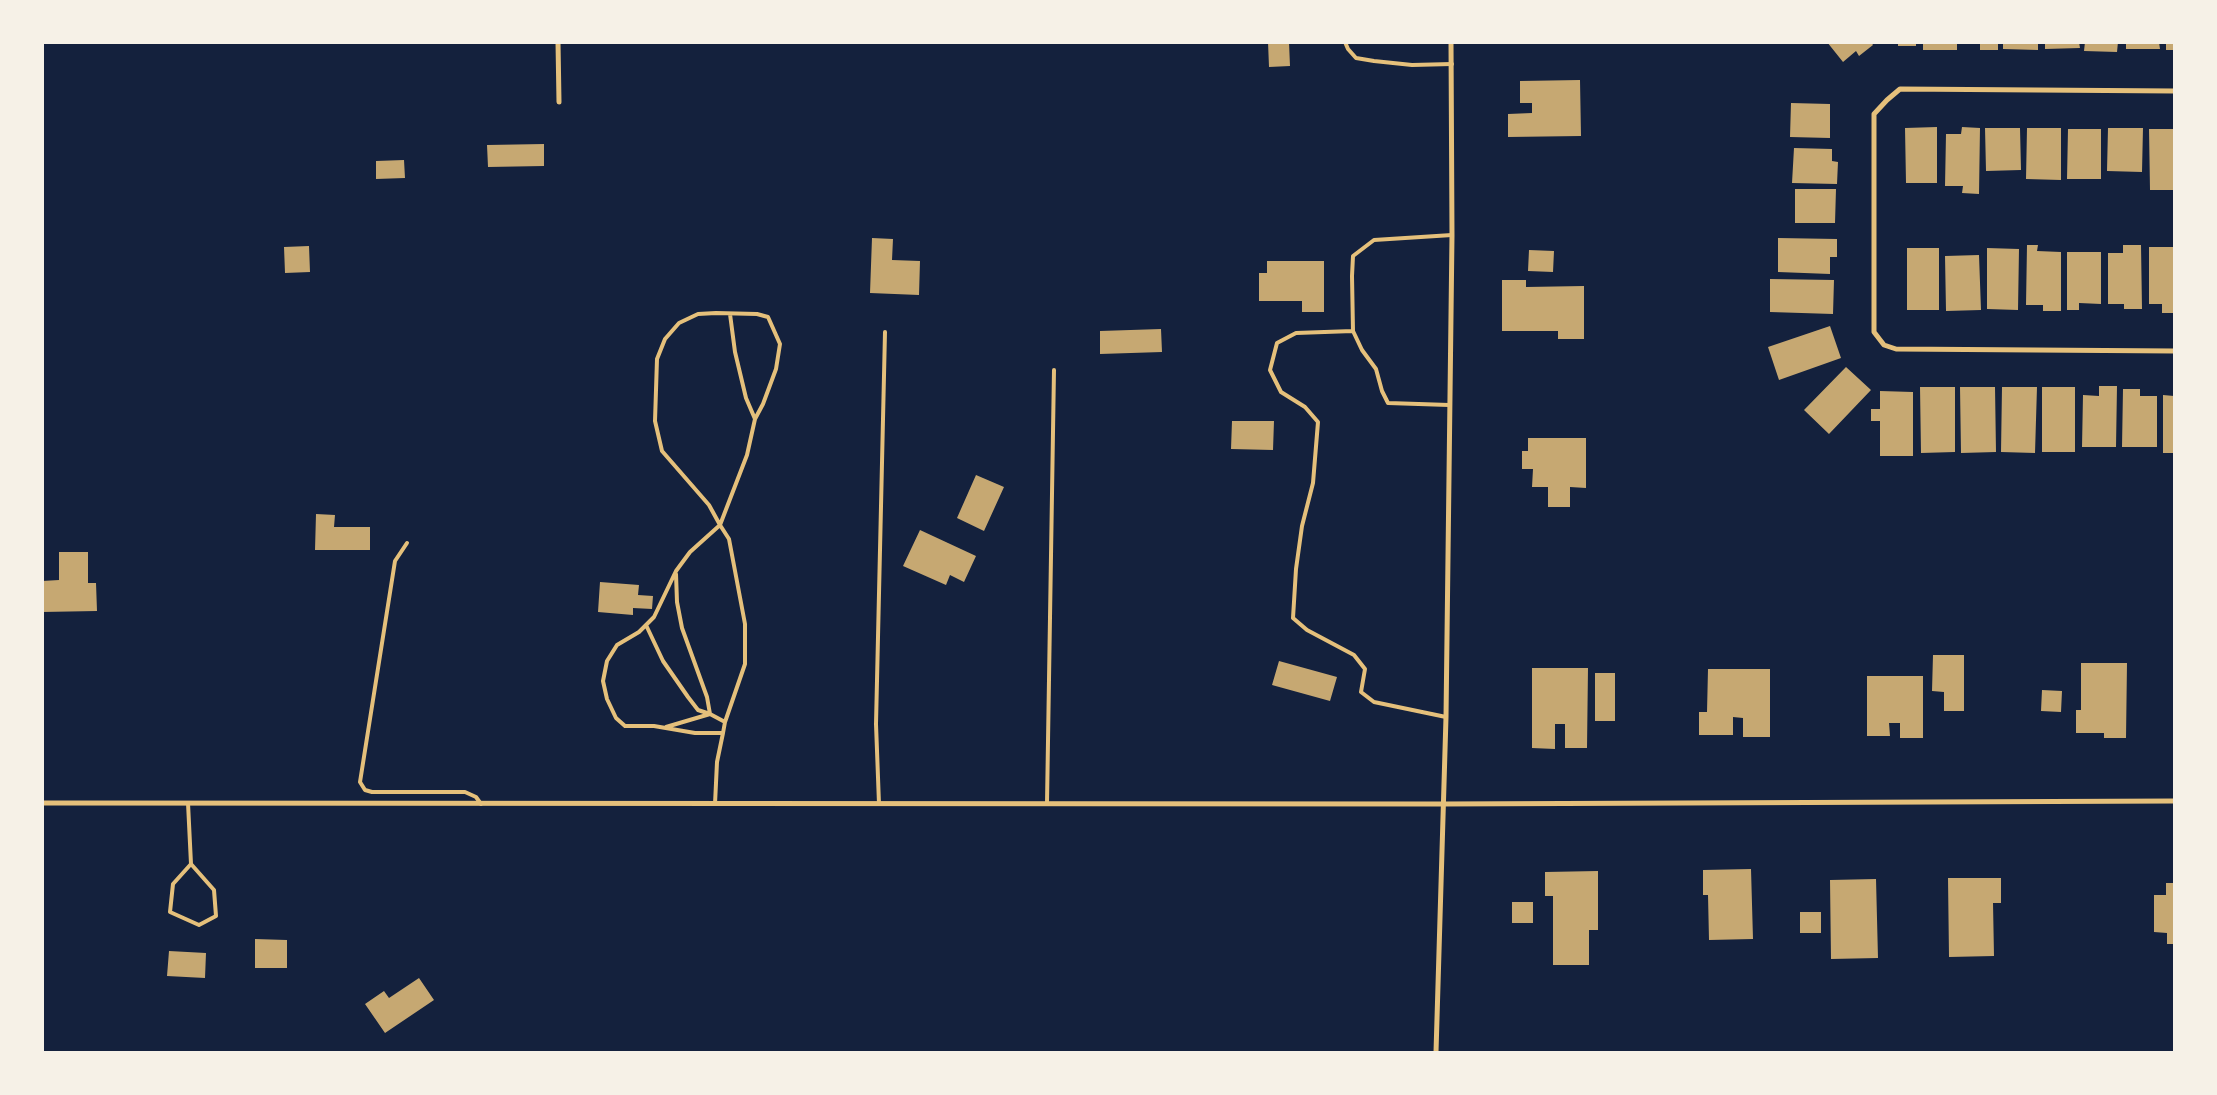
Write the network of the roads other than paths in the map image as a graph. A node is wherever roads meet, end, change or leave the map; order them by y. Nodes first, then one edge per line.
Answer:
1 (558, 42) edge
2 (1345, 42) edge
3 (1451, 42) edge
4 (1452, 64) junction
5 (2174, 91) edge
6 (559, 102) dead end
7 (1452, 235) junction
8 (730, 314) junction
9 (1353, 331) junction
10 (885, 332) dead end
11 (2174, 351) edge
12 (1054, 370) dead end
13 (1449, 406) junction
14 (754, 419) junction
15 (720, 525) junction
16 (407, 543) dead end
17 (676, 571) junction
18 (646, 625) junction
19 (710, 714) junction
20 (1446, 717) junction
21 (725, 722) junction
22 (664, 728) junction
23 (723, 733) junction
24 (2174, 801) edge
25 (42, 803) edge
26 (188, 803) junction
27 (1047, 803) junction
28 (481, 804) junction
29 (715, 804) junction
30 (879, 804) junction
31 (1442, 804) junction
32 (191, 864) junction
33 (1436, 1052) edge

1 - 6 street
2 - 4 lane
3 - 4 street
4 - 7 street
5 - 11 street
7 - 9 lane
7 - 13 street
8 - 14 lane
8 - 14 lane
8 - 15 lane
9 - 13 lane
9 - 20 lane
10 - 30 lane
12 - 27 lane
13 - 20 street
14 - 15 lane
15 - 17 lane
15 - 21 lane
16 - 28 lane
17 - 18 lane
17 - 19 lane
18 - 19 lane
18 - 22 lane
19 - 21 lane
19 - 22 lane
20 - 31 street
21 - 23 lane
22 - 23 lane
23 - 29 lane
24 - 31 street
25 - 26 street
26 - 28 street
26 - 32 lane
27 - 30 street
27 - 31 street
28 - 29 street
29 - 30 street
31 - 33 street
32 - 32 lane

